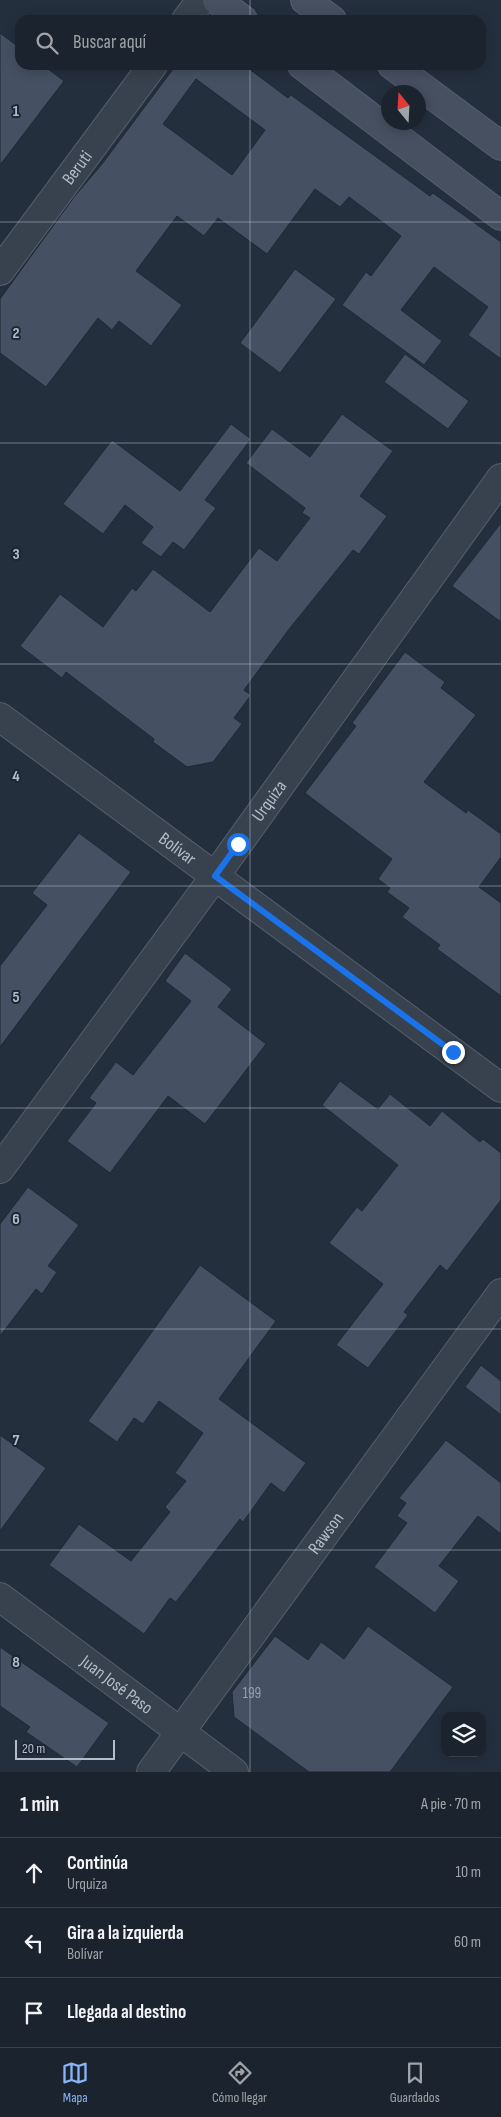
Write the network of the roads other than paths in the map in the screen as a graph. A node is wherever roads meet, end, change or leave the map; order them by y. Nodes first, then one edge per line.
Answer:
1 (201, 0) edge
2 (217, 0) edge
3 (305, 0) edge
4 (190, 15) edge
5 (236, 15) edge
6 (325, 15) edge
7 (149, 70) edge
8 (309, 70) edge
9 (399, 70) edge
10 (501, 146) edge
11 (501, 216) edge
12 (0, 271) edge
13 (501, 478) edge
14 (0, 717) edge
15 (215, 876) junction
16 (501, 1088) edge
17 (0, 1169) edge
18 (501, 1293) edge
19 (0, 1598) edge
20 (180, 1733) junction
21 (151, 1772) edge
22 (234, 1772) edge

1 - 4 street
2 - 5 main road
3 - 6 main road
7 - 12 street, Beruti
8 - 11 main road
9 - 10 main road
13 - 15 street, Urquiza
14 - 15 street, Bolívar
15 - 16 street, Bolívar
15 - 17 street, Urquiza
18 - 20 street, Rawson
19 - 20 street, Juan José Paso
20 - 21 street, Rawson
20 - 22 street, Juan José Paso

